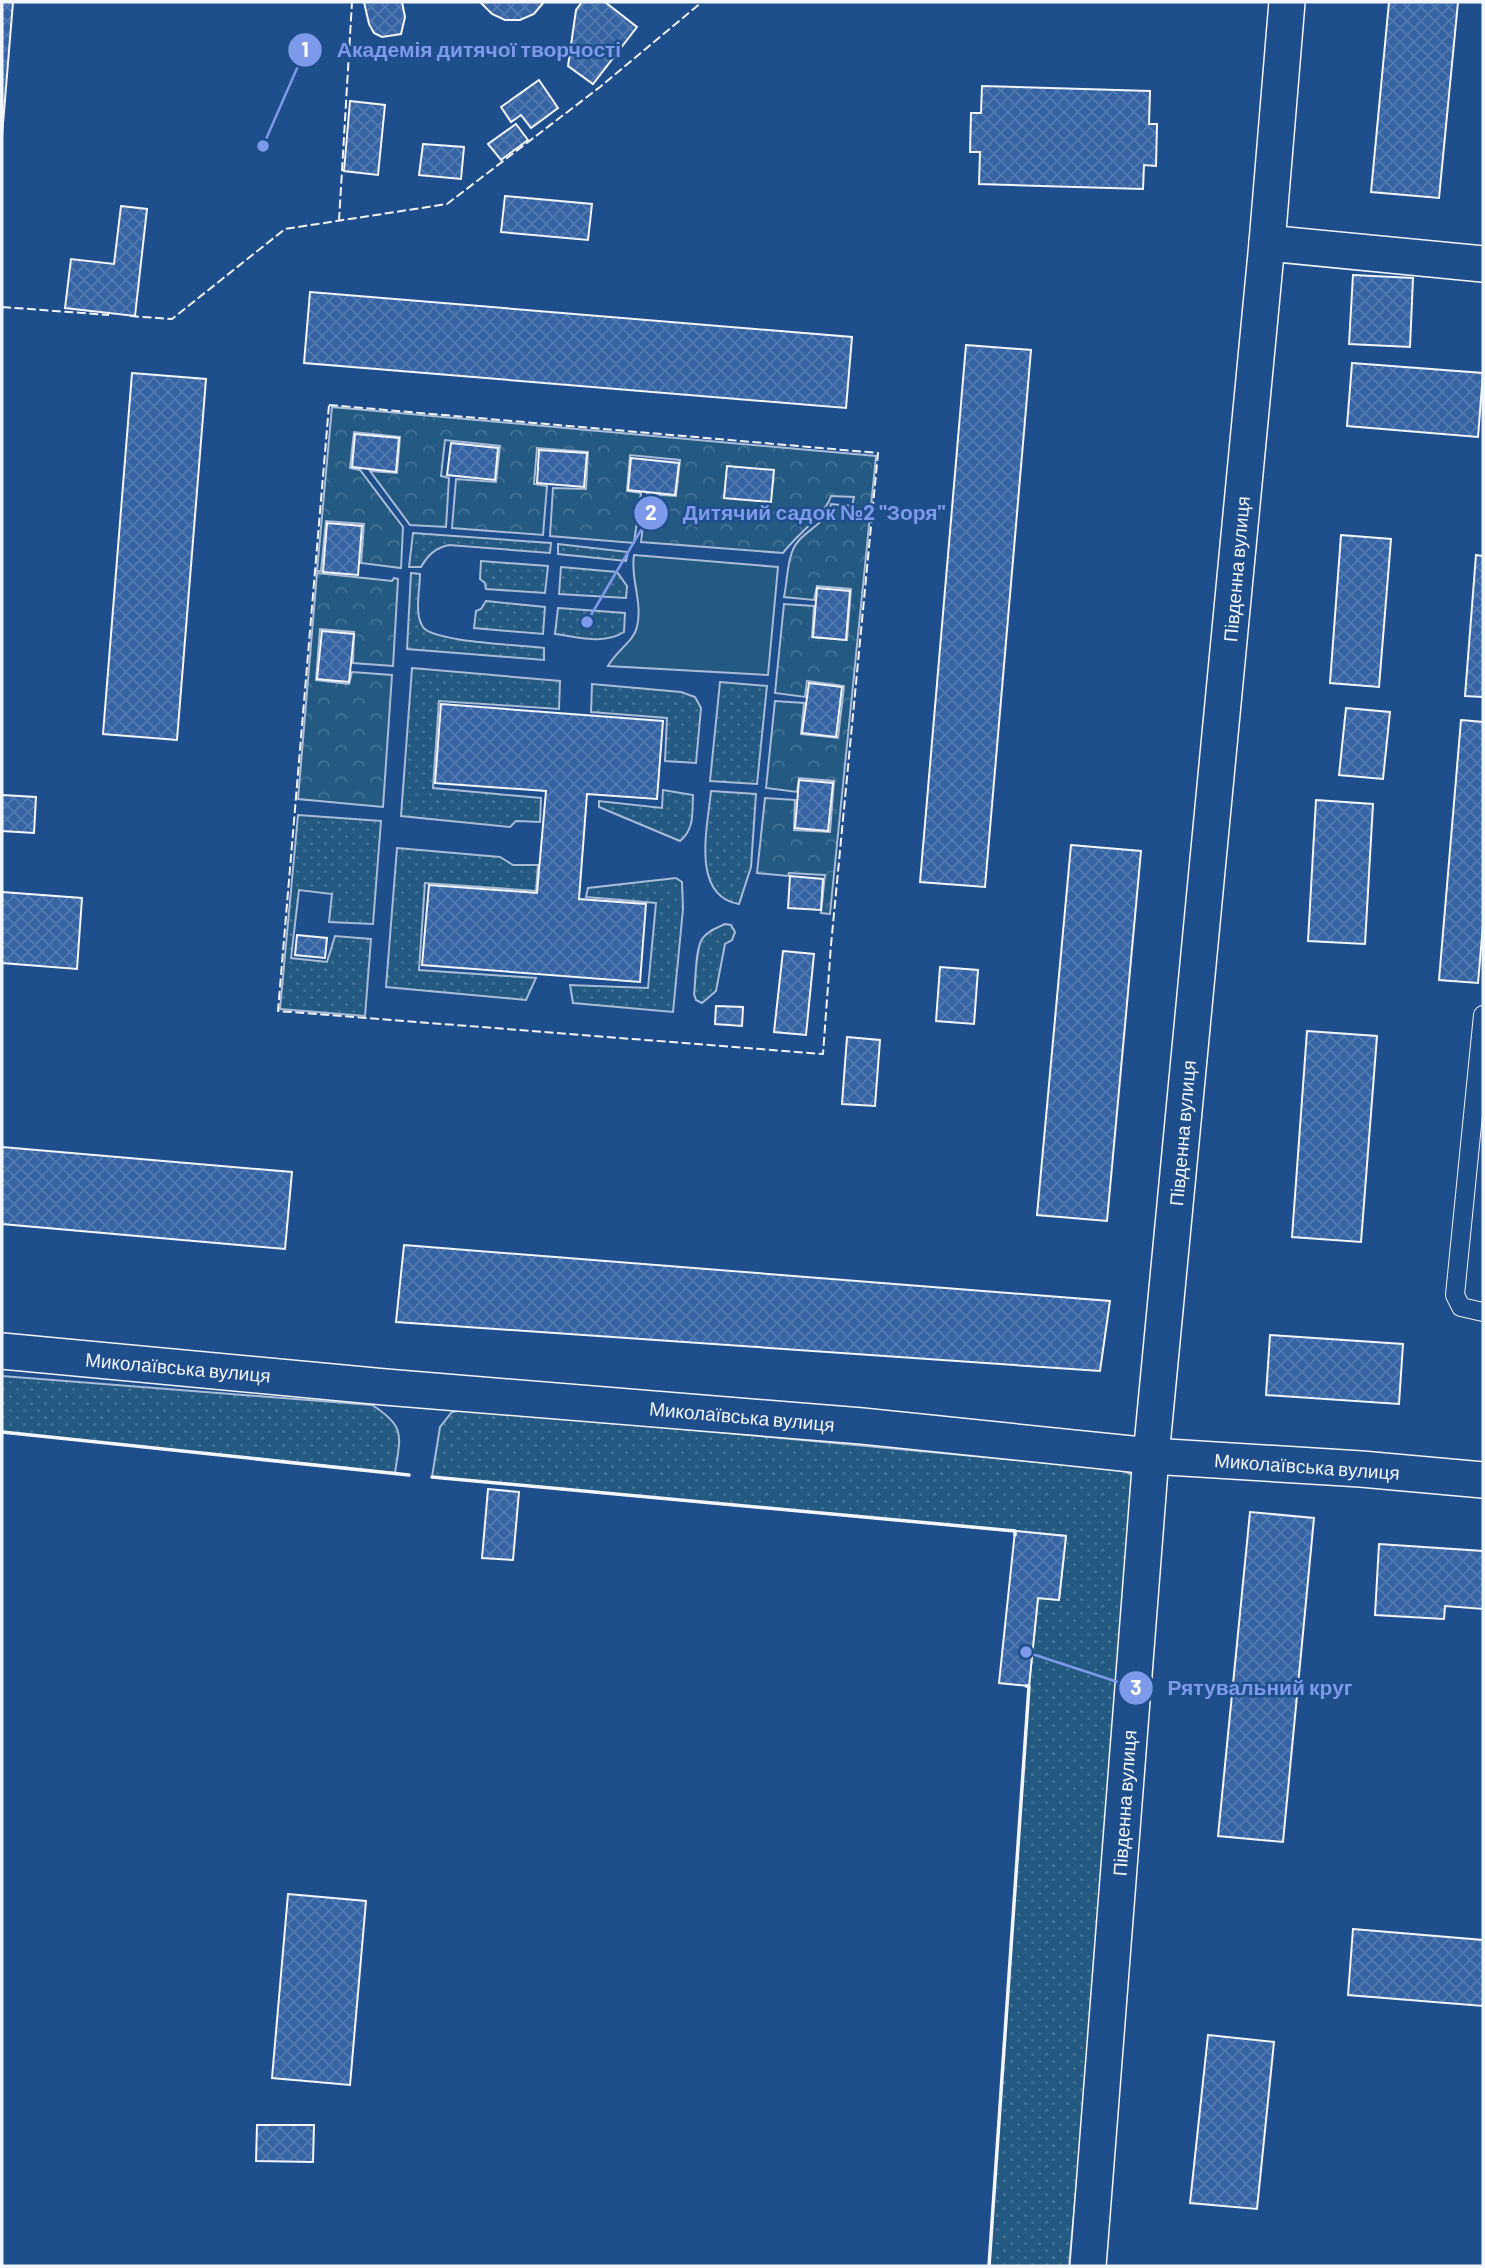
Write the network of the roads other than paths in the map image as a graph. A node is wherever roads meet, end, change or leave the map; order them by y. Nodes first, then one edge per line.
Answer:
1 (1287, 2) edge
2 (1267, 243) junction
3 (1483, 264) edge
4 (1483, 1015) edge
5 (1483, 1312) edge
6 (2, 1351) edge
7 (1151, 1456) junction
8 (1483, 1480) edge
9 (1088, 2266) edge

1 - 2 street, Південна вулиця
2 - 3 street
2 - 7 street, Південна вулиця
4 - 5 lane
6 - 7 street, Миколаївська вулиця
7 - 8 street, Миколаївська вулиця
7 - 9 street, Південна вулиця

